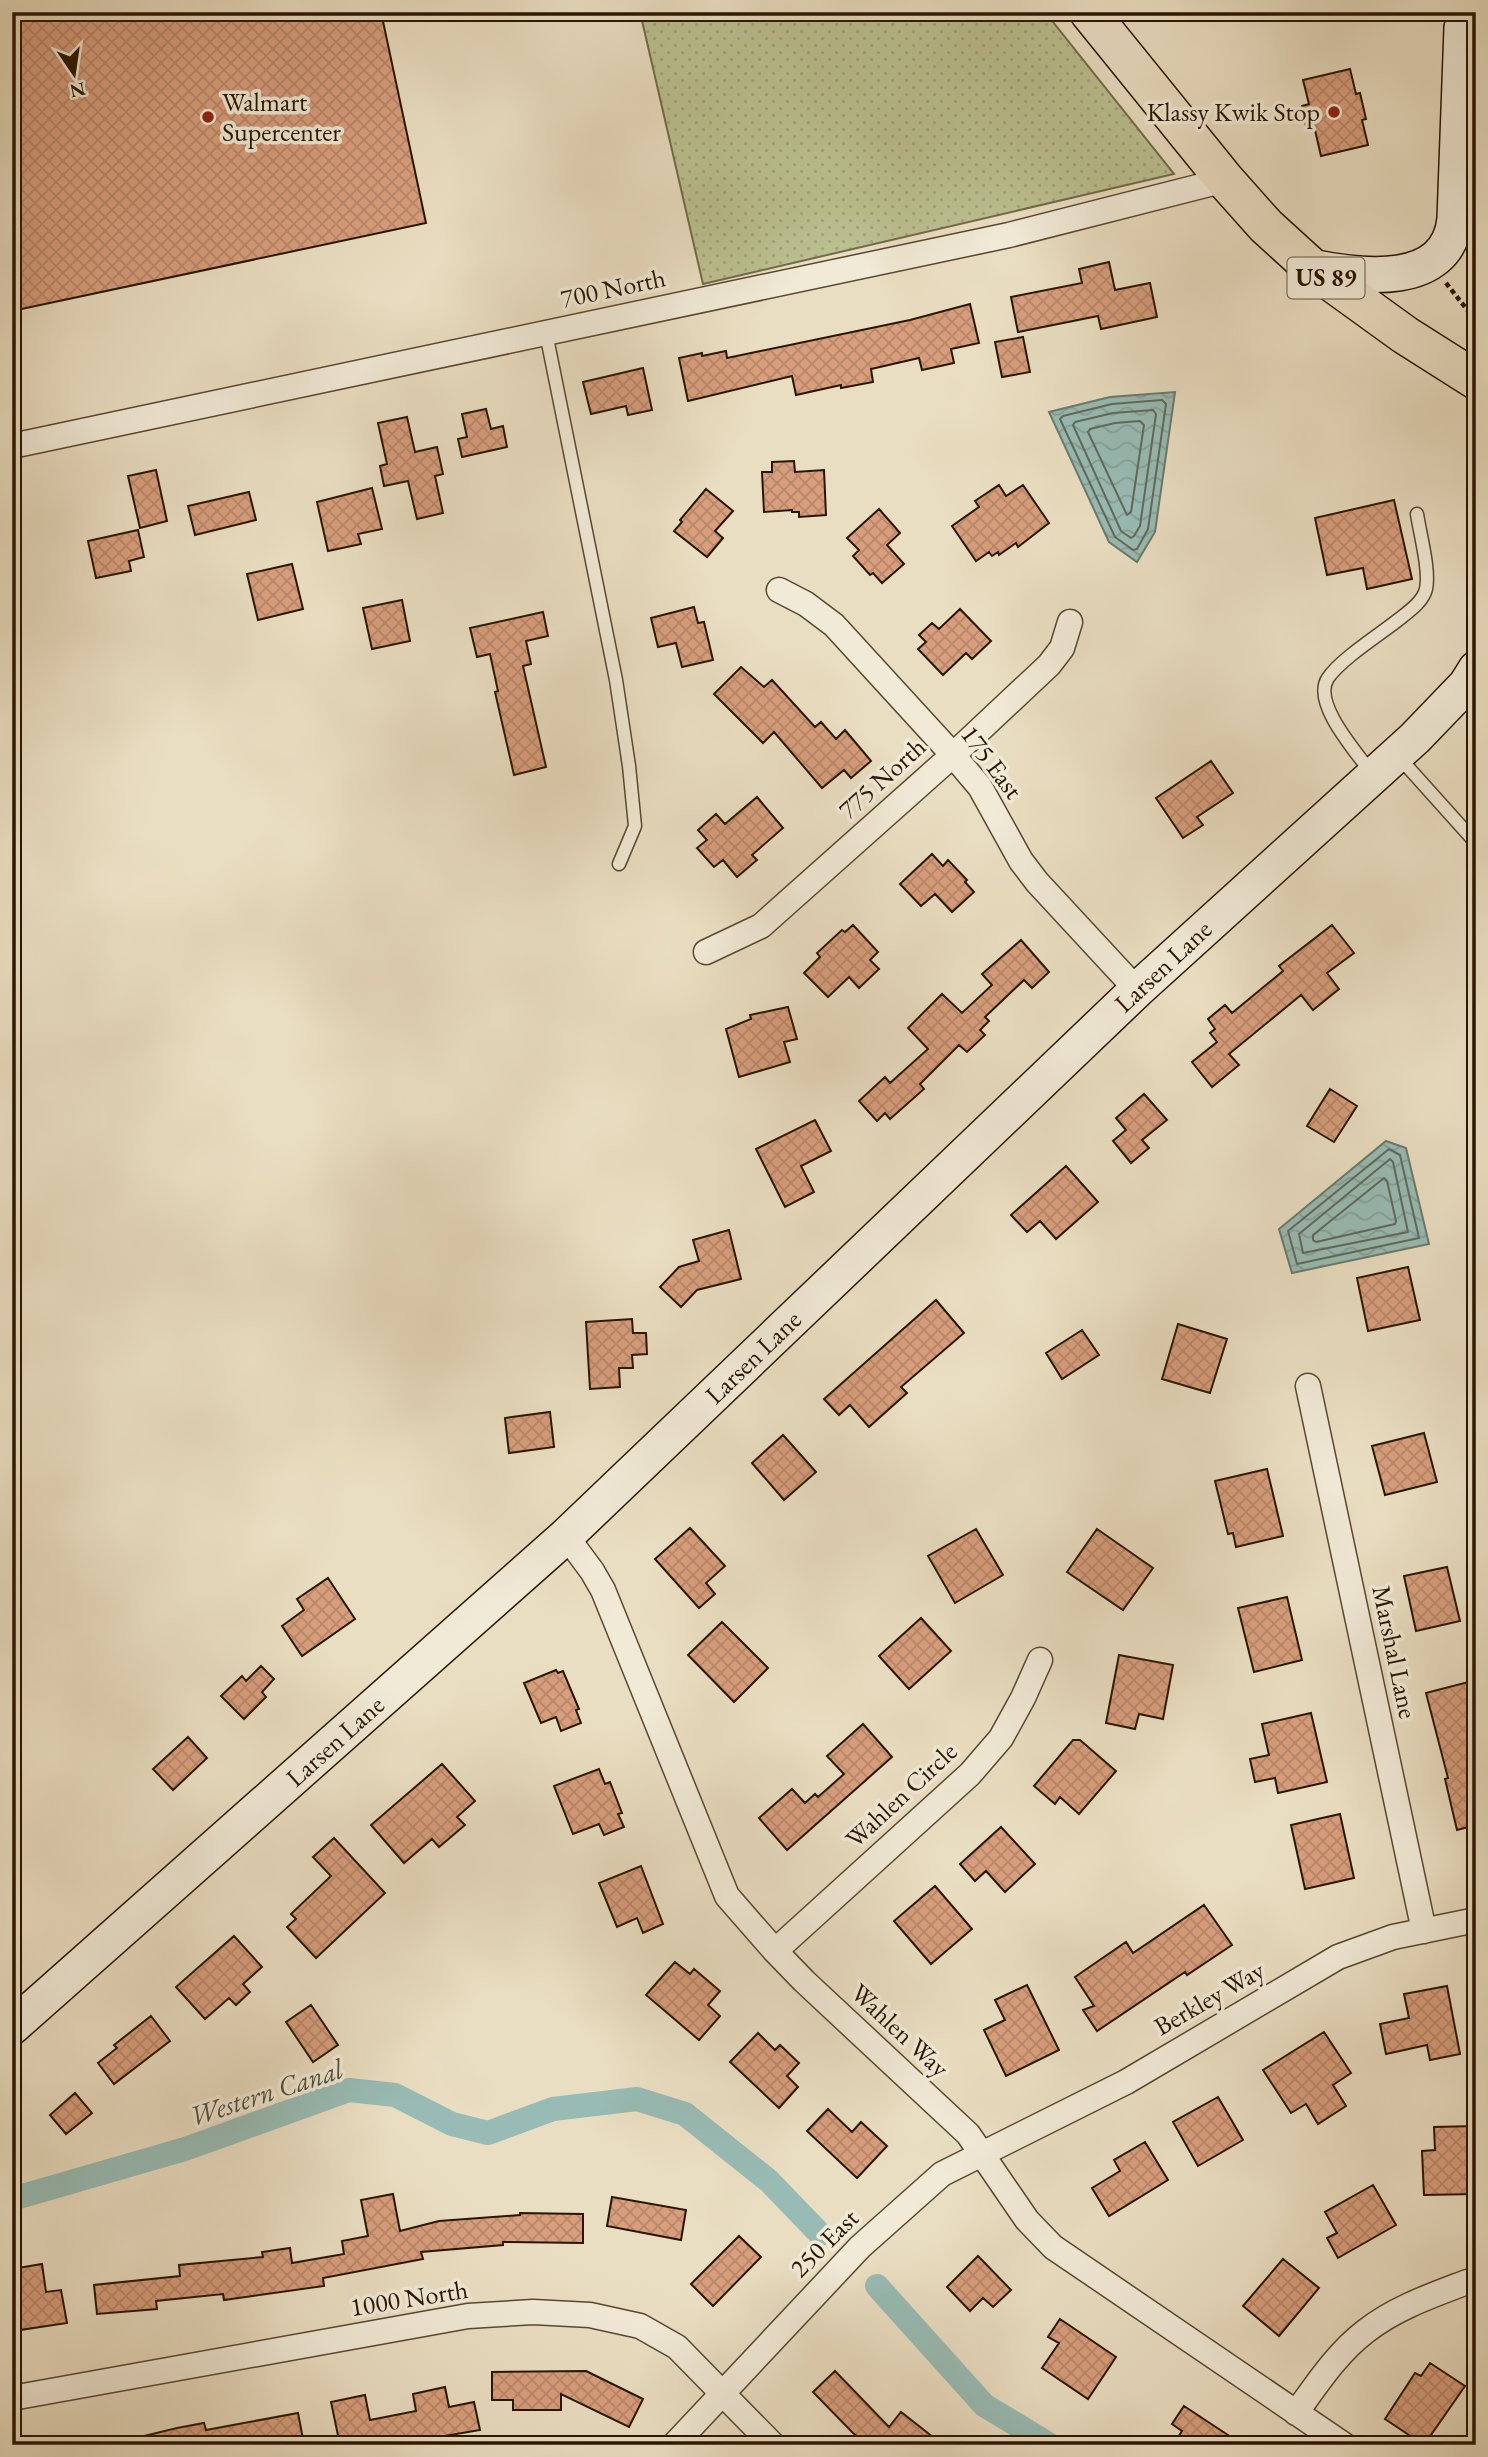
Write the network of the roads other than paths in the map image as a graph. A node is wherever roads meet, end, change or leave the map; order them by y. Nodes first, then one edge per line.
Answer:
1 (1089, 12) edge
2 (1460, 20) edge
3 (1476, 87) edge
4 (1225, 180) junction
5 (1311, 267) junction
6 (546, 333) junction
7 (1476, 380) edge
8 (12, 446) edge
9 (1417, 514) dead end
10 (779, 590) dead end
11 (1070, 622) dead end
12 (1476, 669) edge
13 (953, 755) junction
14 (1385, 765) junction
15 (1476, 843) edge
16 (619, 864) dead end
17 (706, 952) dead end
18 (1137, 990) junction
19 (1308, 1386) dead end
20 (566, 1536) junction
21 (1040, 1660) dead end
22 (1476, 1920) edge
23 (1424, 1931) junction
24 (775, 1951) junction
25 (12, 2027) edge
26 (983, 2154) junction
27 (1467, 2281) dead end
28 (722, 2392) junction
29 (12, 2398) edge
30 (1296, 2413) junction
31 (674, 2445) edge
32 (773, 2445) edge
33 (1343, 2445) edge

1 - 4 main road, US 89
2 - 3 main road
2 - 5 main road
4 - 5 main road, US 89
4 - 6 street, 700 North
5 - 7 main road, US 89
6 - 8 street, 700 North
6 - 16 lane
9 - 14 lane
10 - 13 street, 175 East
11 - 13 street, 775 North
12 - 14 main road, Larsen Lane
13 - 17 street, 775 North
13 - 18 street, 175 East
14 - 15 lane
14 - 18 main road, Larsen Lane
18 - 20 main road, Larsen Lane
19 - 23 street, Marshal Lane
20 - 24 street, Wahlen Way
20 - 25 main road, Larsen Lane
21 - 24 street, Wahlen Circle
22 - 23 street, Berkley Way
23 - 26 street, Berkley Way
24 - 26 street, Wahlen Way
26 - 28 street, 250 East
26 - 30 street, Wahlen Way
27 - 30 street
28 - 29 street, 1000 North
28 - 31 street, 250 East
28 - 32 street, 1000 North
30 - 33 street, Wahlen Way

